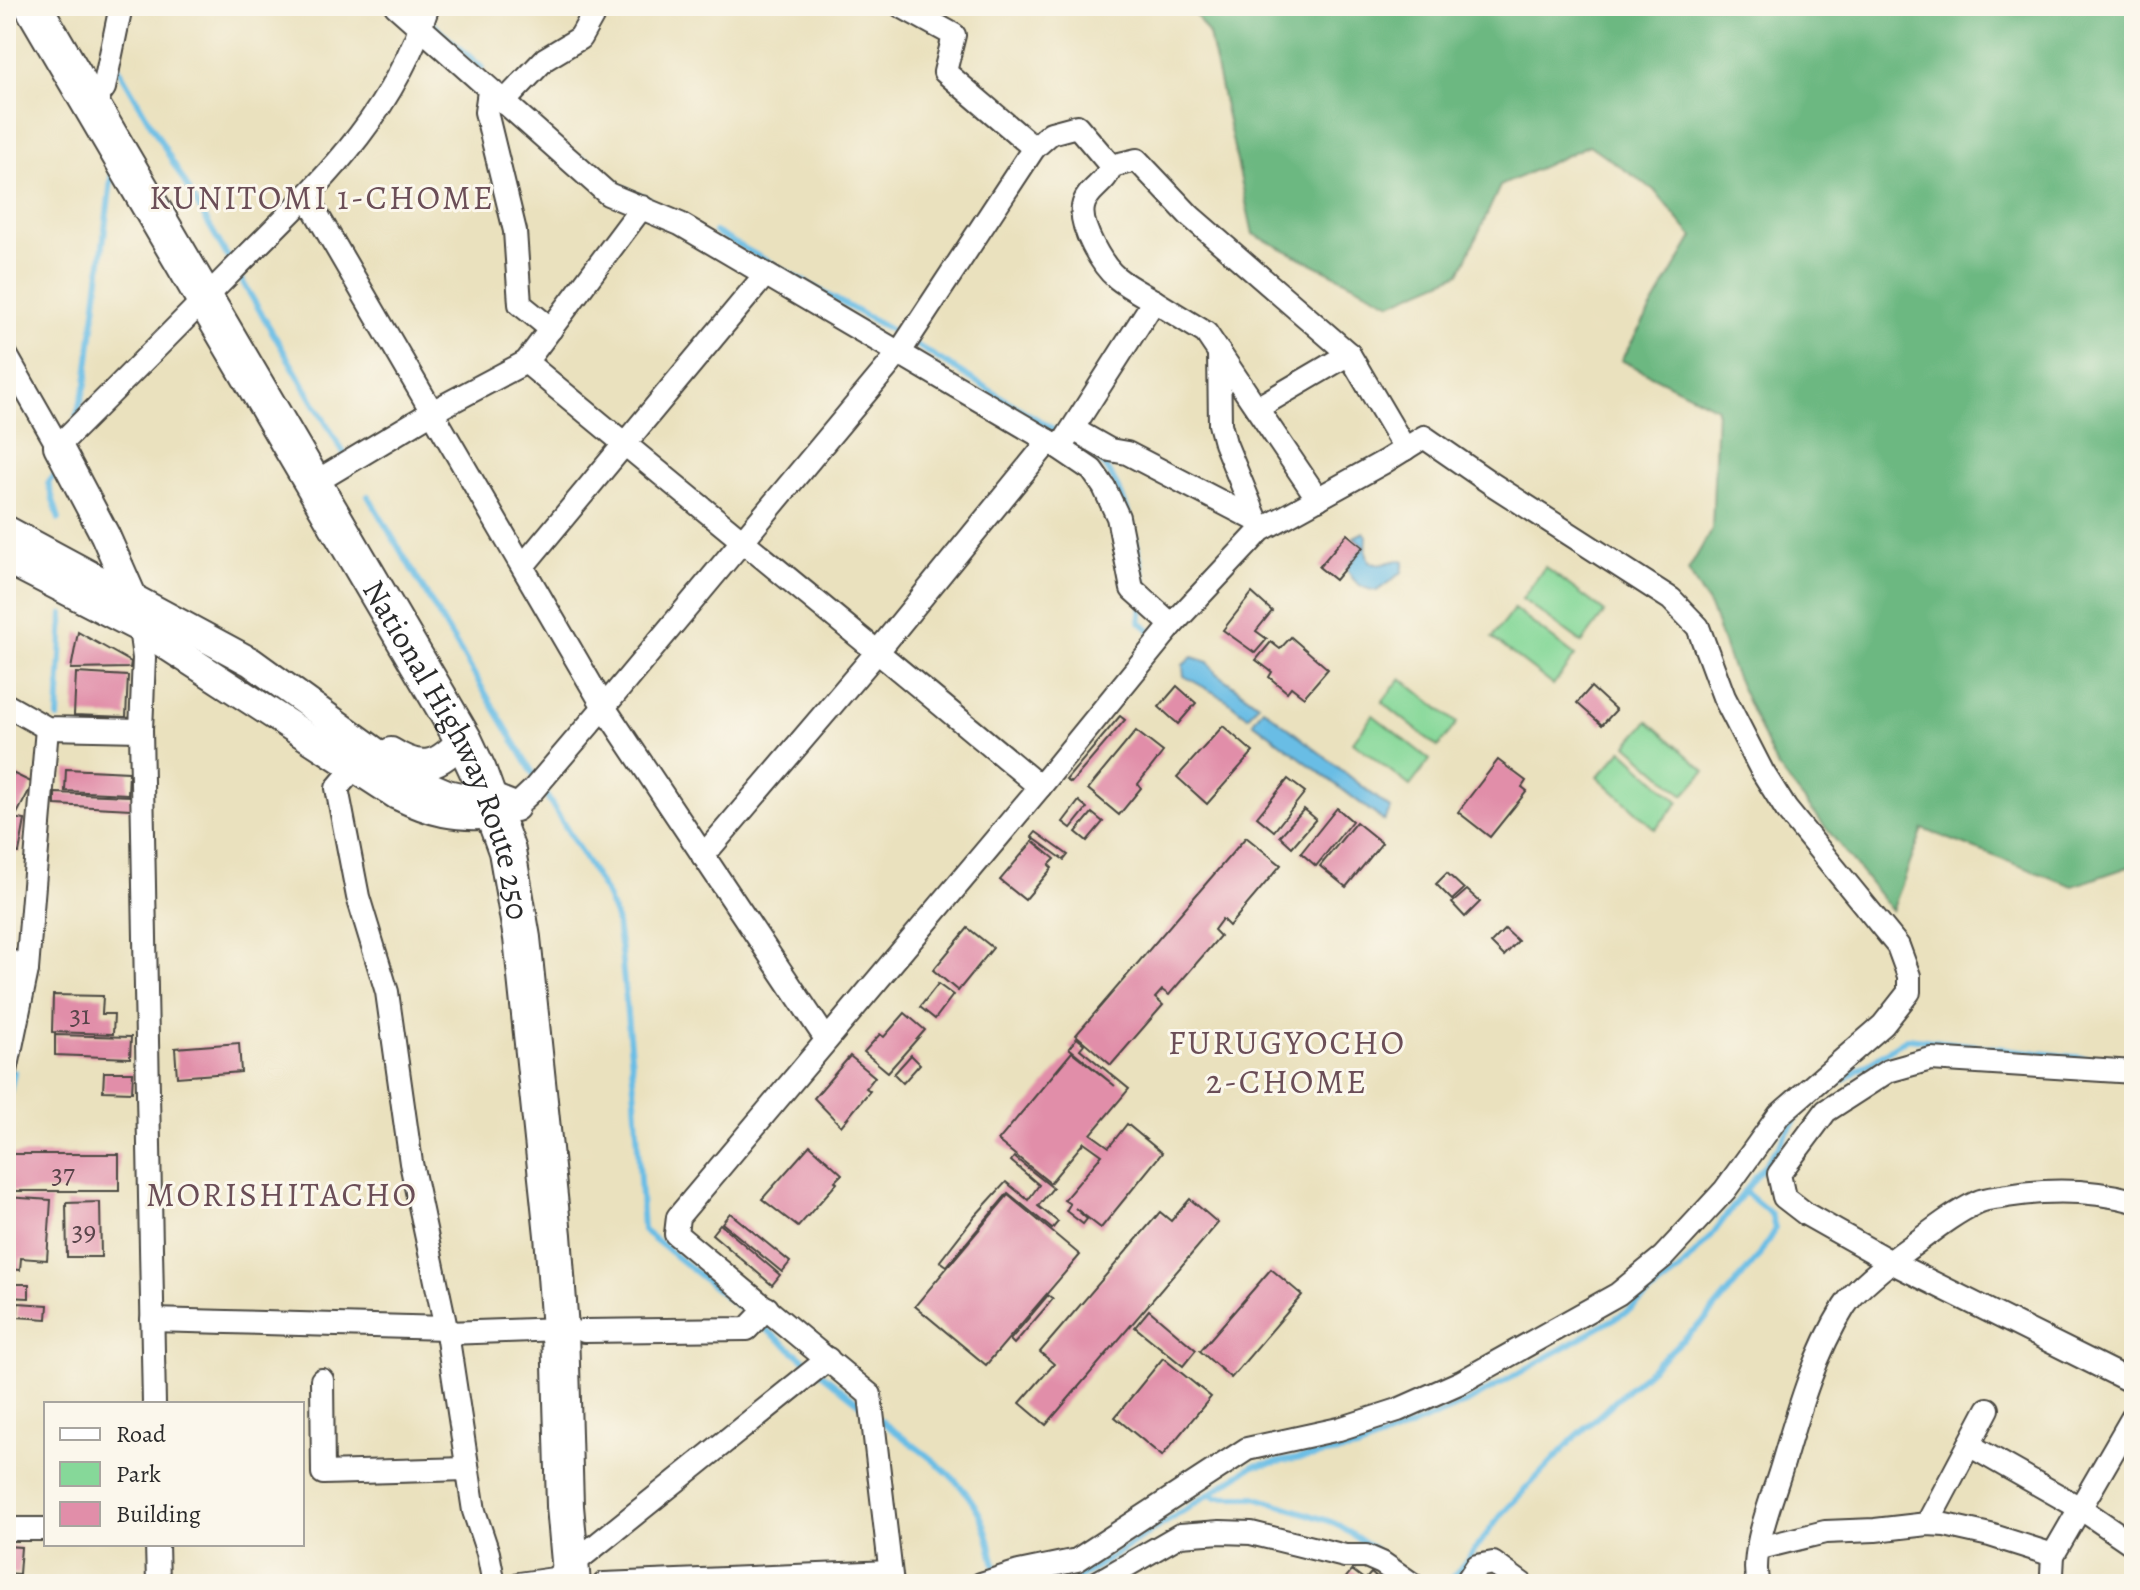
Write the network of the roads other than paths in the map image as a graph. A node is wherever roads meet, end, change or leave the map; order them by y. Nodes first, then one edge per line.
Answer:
1 (33, 6) edge
2 (56, 6) edge
3 (121, 6) edge
4 (396, 6) edge
5 (598, 6) edge
6 (901, 6) edge
7 (424, 17) edge
8 (504, 96) junction
9 (98, 97) junction
10 (1034, 148) junction
11 (1111, 166) junction
12 (307, 197) junction
13 (642, 207) junction
14 (765, 275) junction
15 (213, 292) junction
16 (1154, 301) junction
17 (551, 329) junction
18 (905, 345) junction
19 (1219, 352) junction
20 (1349, 354) junction
21 (6, 355) edge
22 (526, 362) junction
23 (1257, 408) junction
24 (434, 411) junction
25 (1063, 439) junction
26 (58, 446) junction
27 (626, 446) junction
28 (1405, 449) junction
29 (324, 478) junction
30 (1318, 499) junction
31 (1258, 525) junction
32 (6, 530) edge
33 (742, 542) junction
34 (6, 559) edge
35 (523, 566) junction
36 (133, 598) junction
37 (1172, 625) junction
38 (140, 628) junction
39 (878, 651) junction
40 (6, 705) edge
41 (604, 707) junction
42 (47, 728) junction
43 (141, 730) junction
44 (347, 731) junction
45 (463, 739) junction
46 (354, 768) junction
47 (1040, 787) junction
48 (498, 806) junction
49 (703, 856) junction
50 (6, 959) edge
51 (27, 970) junction
52 (826, 1039) junction
53 (6, 1071) edge
54 (2134, 1072) edge
55 (1794, 1122) junction
56 (2134, 1201) edge
57 (1891, 1262) junction
58 (760, 1317) junction
59 (152, 1320) junction
60 (446, 1330) junction
61 (572, 1330) junction
62 (820, 1366) junction
63 (322, 1380) dead end
64 (2134, 1383) edge
65 (154, 1402) edge
66 (1988, 1409) dead end
67 (2134, 1415) edge
68 (1969, 1445) junction
69 (467, 1469) junction
70 (2080, 1508) junction
71 (1927, 1524) junction
72 (6, 1529) edge
73 (44, 1529) edge
74 (2134, 1545) edge
75 (157, 1546) edge
76 (1760, 1548) junction
77 (1084, 1573) edge
78 (571, 1574) edge
79 (891, 1578) edge
80 (158, 1584) edge
81 (494, 1584) edge
82 (519, 1584) edge
83 (604, 1584) edge
84 (981, 1584) edge
85 (1095, 1584) edge
86 (1412, 1584) edge
87 (1465, 1584) edge
88 (1522, 1584) edge
89 (1758, 1584) edge

1 - 9 highway, National Highway Route 250
2 - 9 highway, National Highway Route 250
3 - 9 street
4 - 7 street
5 - 8 street
6 - 10 street
7 - 8 street
7 - 12 street
8 - 13 street
8 - 17 street
9 - 15 highway, National Highway Route 250
10 - 11 street
10 - 18 street
11 - 16 street
11 - 20 street
12 - 15 street
12 - 24 street
13 - 14 street
13 - 17 street
14 - 18 street
14 - 27 street
15 - 26 street
15 - 29 highway, National Highway Route 250
16 - 19 street
16 - 25 street
17 - 22 street
18 - 25 street
18 - 33 street
19 - 23 street
19 - 31 street
20 - 23 street
20 - 28 street
21 - 26 street
22 - 24 street
22 - 27 street
23 - 30 street
24 - 29 street
24 - 35 street
25 - 31 street
25 - 37 street
25 - 39 street
26 - 36 street
27 - 33 street
27 - 35 street
28 - 30 street
28 - 55 street
29 - 45 highway, National Highway Route 250
29 - 48 highway, National Highway Route 250
30 - 31 street
31 - 37 street
32 - 36 street
33 - 39 street
33 - 41 street
34 - 38 street
35 - 41 street
36 - 38 street
36 - 44 street
37 - 47 street
38 - 43 street
38 - 46 street
39 - 47 street
39 - 49 street
40 - 42 street
41 - 48 street
41 - 49 street
42 - 43 street
42 - 51 street
43 - 59 street
44 - 45 street
44 - 48 street
45 - 48 highway, National Highway Route 250
46 - 48 street
46 - 60 street
47 - 52 street
48 - 61 highway, National Highway Route 250
49 - 52 street
50 - 51 street
51 - 53 street
52 - 58 street
54 - 55 street
55 - 57 street
55 - 77 street
56 - 57 street
57 - 64 street
57 - 76 street
58 - 61 street
58 - 62 street
59 - 60 street
59 - 65 street
60 - 61 street
60 - 69 street
61 - 78 highway, National Highway Route 250
62 - 78 street
62 - 79 street
63 - 69 street
66 - 68 street
67 - 70 street
68 - 70 street
68 - 71 street
69 - 81 street
70 - 71 street
70 - 74 street
71 - 76 street
72 - 73 street
75 - 80 street
76 - 89 street
77 - 84 street
78 - 82 street
79 - 83 street
85 - 86 street
87 - 88 street

